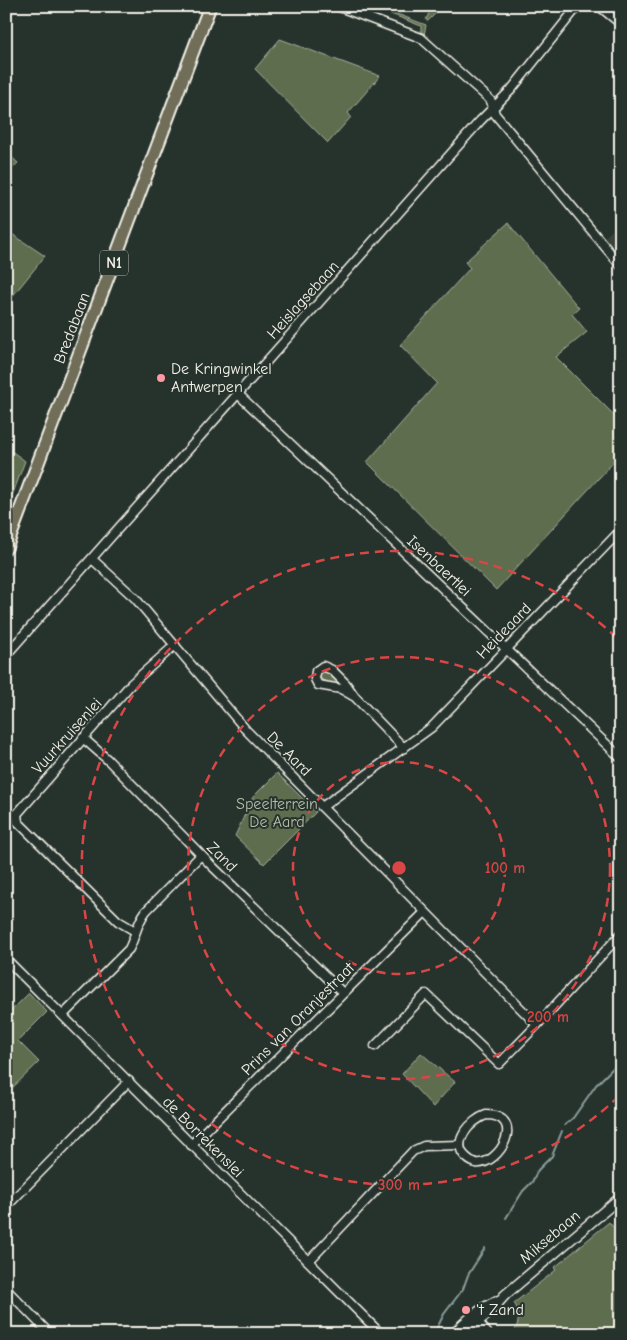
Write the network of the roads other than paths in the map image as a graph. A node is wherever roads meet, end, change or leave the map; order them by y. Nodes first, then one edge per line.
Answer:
1 (210, 6) edge
2 (337, 6) edge
3 (578, 6) edge
4 (599, 6) edge
5 (349, 9) edge
6 (621, 24) edge
7 (493, 107) junction
8 (621, 266) edge
9 (238, 394) junction
10 (620, 531) edge
11 (6, 548) edge
12 (92, 559) junction
13 (175, 645) junction
14 (506, 649) junction
15 (6, 655) edge
16 (355, 697) junction
17 (83, 738) junction
18 (404, 748) junction
19 (621, 758) edge
20 (322, 807) junction
21 (201, 855) junction
22 (425, 912) junction
23 (135, 931) junction
24 (621, 934) edge
25 (6, 959) edge
26 (342, 993) junction
27 (63, 1015) junction
28 (537, 1026) junction
29 (375, 1046) dead end
30 (129, 1081) junction
31 (192, 1145) junction
32 (460, 1145) junction
33 (621, 1198) edge
34 (6, 1207) edge
35 (309, 1261) junction
36 (6, 1289) edge
37 (476, 1319) junction
38 (50, 1334) edge
39 (381, 1334) edge
40 (454, 1334) edge
41 (462, 1334) edge
42 (488, 1334) edge

1 - 11 main road, Bredabaan / N1
2 - 5 street
3 - 7 street, Heislagsebaan
4 - 6 street
5 - 7 street
7 - 8 street
7 - 9 street, Heislagsebaan
9 - 12 street, Heislagsebaan
9 - 14 street, Isenbaertlei
10 - 14 street, Heideaard
12 - 13 street, De Aard
12 - 15 street, Heislagsebaan
13 - 17 street, Vuurkruisenlei
13 - 20 street, De Aard
14 - 18 street, Heideaard
14 - 19 street, Isenbaertlei
16 - 16 street
16 - 18 street
17 - 21 street, Zand
17 - 23 street, Vuurkruisenlei
18 - 20 street, Heideaard
20 - 22 street, De Aard
21 - 23 street
21 - 26 street, Zand
22 - 26 street, Prins van Oranjestraat
22 - 28 street, De Aard
23 - 27 street
24 - 28 street
25 - 27 street, de Borrekenslei
26 - 31 street, Prins van Oranjestraat
27 - 30 street, de Borrekenslei
28 - 29 street
30 - 31 street, de Borrekenslei
30 - 34 street
31 - 35 street, de Borrekenslei
32 - 32 street
32 - 35 street
33 - 37 street, Miksebaan
35 - 39 street, de Borrekenslei
36 - 38 street
37 - 40 street, Miksebaan
37 - 41 street, Miksebaan
37 - 42 street

